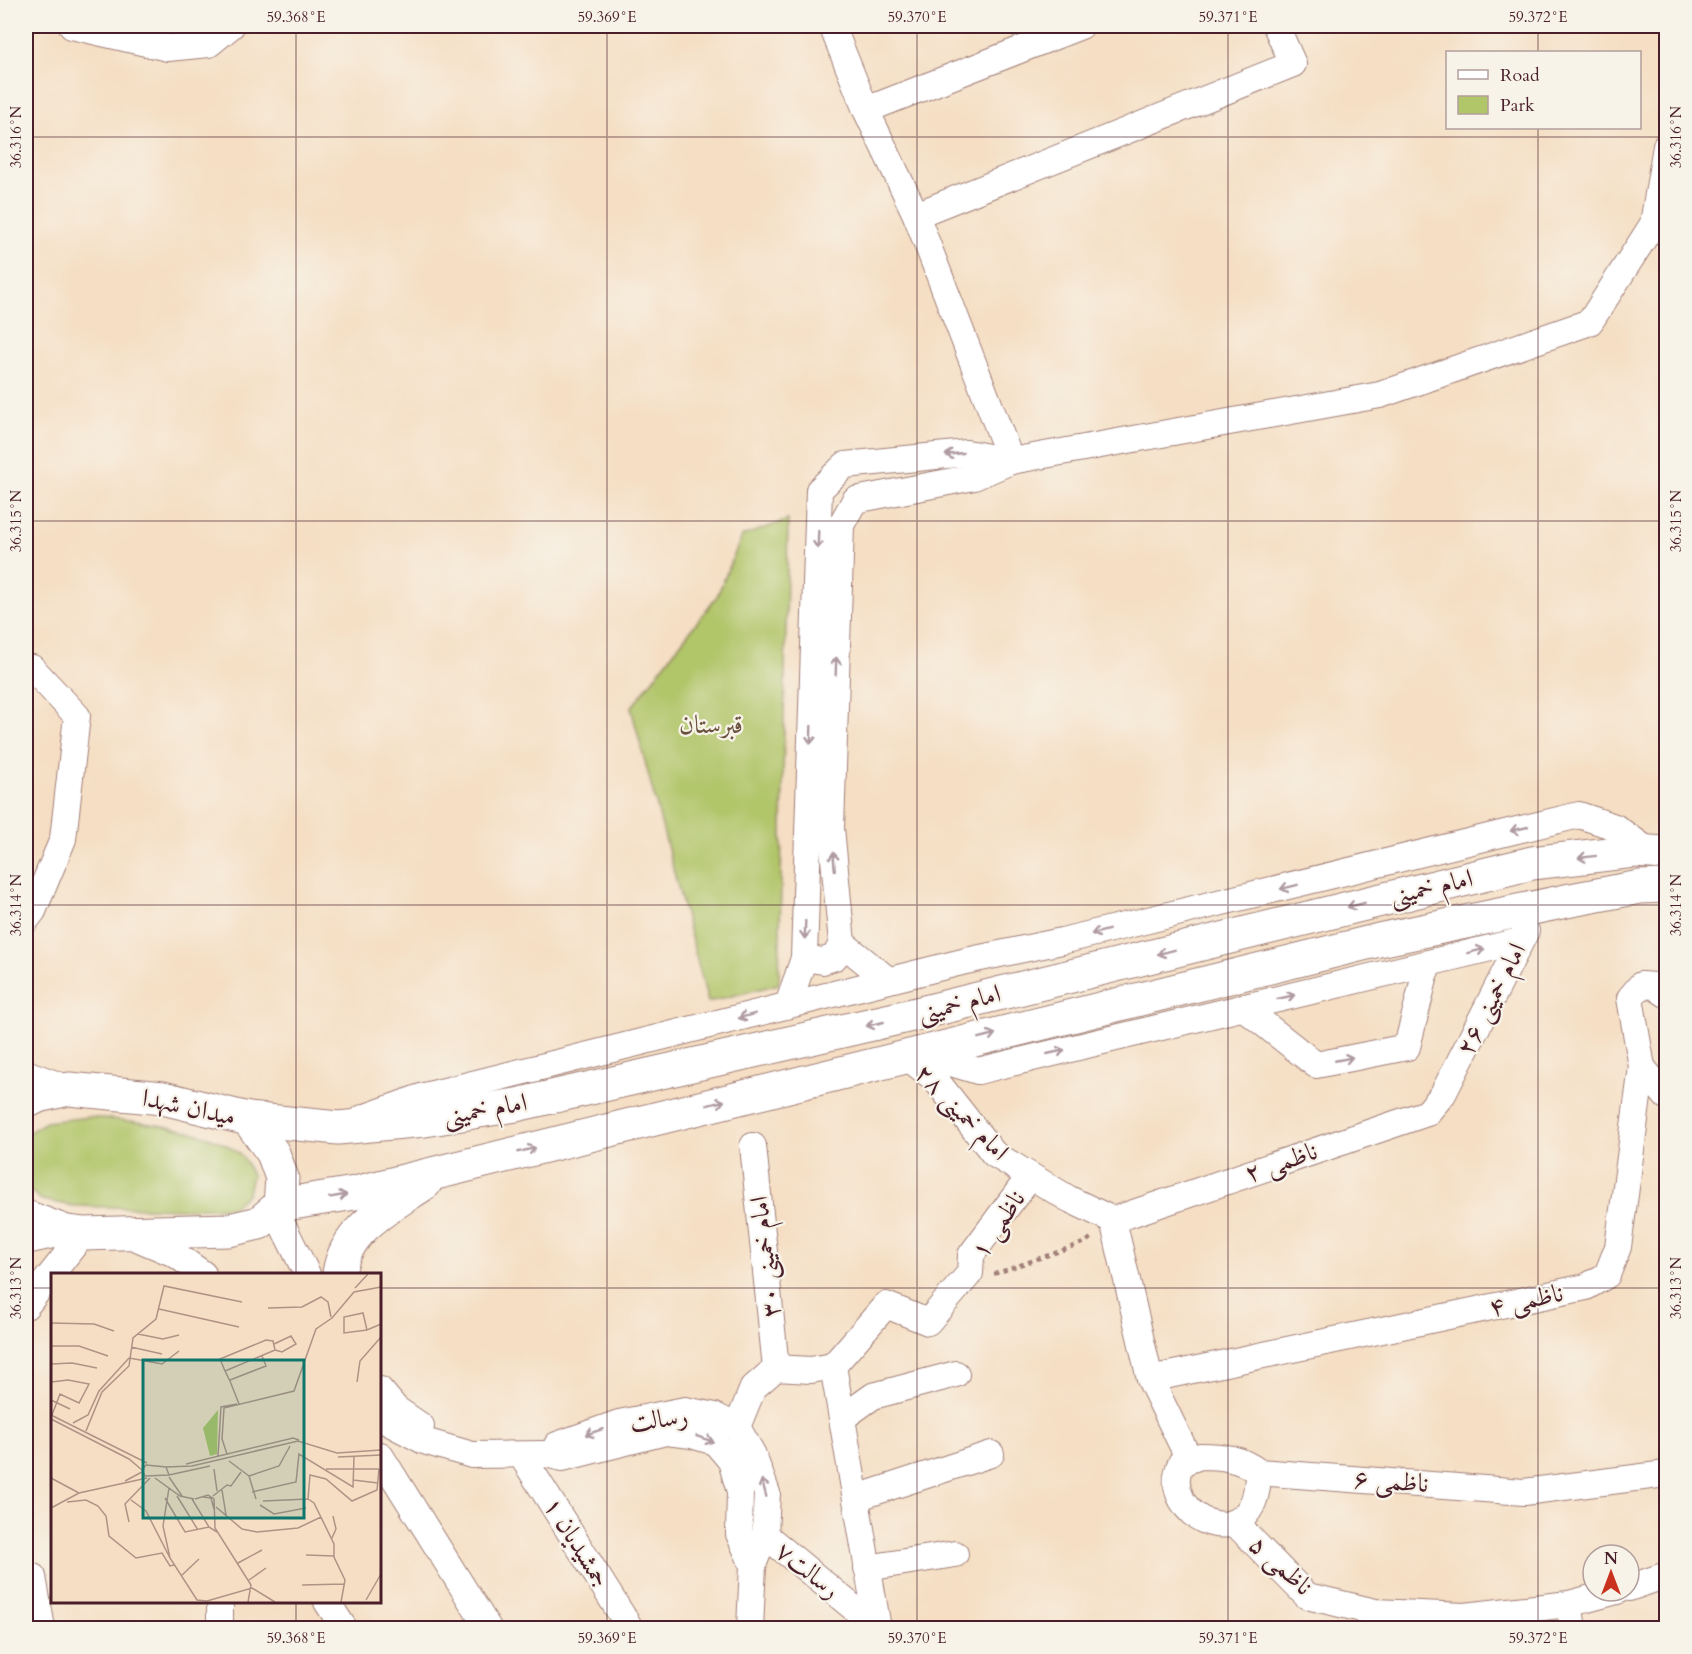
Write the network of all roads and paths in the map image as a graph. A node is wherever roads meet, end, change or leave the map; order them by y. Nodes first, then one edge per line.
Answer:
1 (72, 26) edge
2 (231, 26) edge
3 (832, 26) edge
4 (1081, 26) edge
5 (1276, 26) edge
6 (866, 110) junction
7 (1666, 146) edge
8 (916, 215) junction
9 (1011, 461) junction
10 (831, 479) junction
11 (855, 500) junction
12 (32, 668) dead end
13 (1658, 852) edge
14 (1666, 886) edge
15 (1543, 905) junction
16 (26, 920) edge
17 (1062, 941) junction
18 (1520, 941) junction
19 (842, 943) junction
20 (804, 958) junction
21 (1428, 963) junction
22 (1070, 976) junction
23 (888, 980) junction
24 (1666, 994) edge
25 (788, 1005) junction
26 (1243, 1007) junction
27 (912, 1054) junction
28 (1642, 1067) junction
29 (26, 1073) edge
30 (69, 1089) junction
31 (1443, 1094) joint
32 (1666, 1096) edge
33 (26, 1102) edge
34 (248, 1119) junction
35 (338, 1128) junction
36 (753, 1146) dead end
37 (442, 1172) junction
38 (1030, 1176) junction
39 (277, 1208) junction
40 (26, 1217) edge
41 (1113, 1220) junction
42 (75, 1233) junction
43 (127, 1234) junction
44 (26, 1241) edge
45 (200, 1273) edge
46 (307, 1273) edge
47 (339, 1273) edge
48 (970, 1273) junction
49 (26, 1306) edge
50 (833, 1366) junction
51 (776, 1368) junction
52 (956, 1374) dead end
53 (1150, 1379) junction
54 (381, 1391) edge
55 (842, 1418) junction
56 (381, 1419) edge
57 (737, 1428) junction
58 (457, 1449) junction
59 (991, 1454) dead end
60 (534, 1455) junction
61 (381, 1457) edge
62 (1189, 1459) junction
63 (1258, 1472) junction
64 (1666, 1474) edge
65 (856, 1498) junction
66 (1234, 1522) junction
67 (765, 1535) junction
68 (955, 1554) dead end
69 (753, 1565) junction
70 (867, 1568) junction
71 (26, 1575) edge
72 (1666, 1575) edge
73 (1641, 1584) edge
74 (220, 1603) edge
75 (328, 1603) edge
76 (1595, 1603) edge
77 (1571, 1616) edge
78 (42, 1629) edge
79 (220, 1629) edge
80 (344, 1629) edge
81 (488, 1629) edge
82 (630, 1629) edge
83 (750, 1629) edge
84 (878, 1629) edge

1 - 2 street
3 - 6 street
4 - 6 street
5 - 8 street
6 - 8 street
7 - 9 street
8 - 9 street
9 -> 10 street
9 - 11 street
10 - 11 street
10 -> 20 street
19 -> 11 street
12 - 16 street
13 -> 17 street
13 -> 22 highway, امام خمینی
14 - 15 highway, امام خمینی
15 - 18 street, امام خمینی ۲۶
27 -> 15 highway, امام خمینی
17 - 22 street
17 - 23 street
21 -> 18 street
18 - 31 street, امام خمینی ۲۶
19 - 20 street
19 - 23 street
20 - 25 street
26 -> 21 street
26 -> 21 street
22 -> 35 highway, امام خمینی
23 - 25 street
24 - 28 street, ناظمی ۴
25 -> 35 street
27 -> 26 street
37 -> 27 highway, امام خمینی
27 - 38 street, امام خمینی ۲۸
28 - 32 street
28 - 53 street, ناظمی ۴
29 - 30 street
30 - 33 highway, میدان شهدا
30 - 34 highway, میدان شهدا
31 - 41 street, ناظمی ۲
34 - 35 highway, امام خمینی
34 - 39 highway, میدان شهدا
36 - 51 street, امام خمینی ۳۰
39 -> 37 highway, امام خمینی
37 - 47 highway
38 - 41 street, امام خمینی ۲۸
38 - 48 street, ناظمی ۱
39 - 43 highway
39 - 46 street
40 - 42 highway
41 - 48 path
41 - 53 street
42 - 43 highway
42 - 44 street
42 - 49 street
43 - 45 street
48 - 50 street
50 - 51 street
50 - 55 street
51 - 57 street
52 - 55 street
53 - 62 street
54 - 58 street, رسالت
55 - 65 street
56 - 58 street, رسالت
57 -> 60 street, رسالت
67 -> 57 street, رسالت
58 - 60 street, رسالت
59 - 65 street
60 -> 69 street, رسالت
60 - 82 street, جمشیدیان ۱
61 - 81 street
62 - 63 street
62 - 66 street
63 - 64 street, ناظمی ۶
63 - 66 street
65 - 70 street
66 - 77 street, ناظمی ۵
67 - 69 street, رسالت
67 - 84 street, رسالت۷
68 - 70 street
69 - 83 street, رسالت
70 - 84 street
71 - 78 street
72 - 73 street
74 - 79 street
75 - 80 street
76 - 77 street, ناظمی ۵

